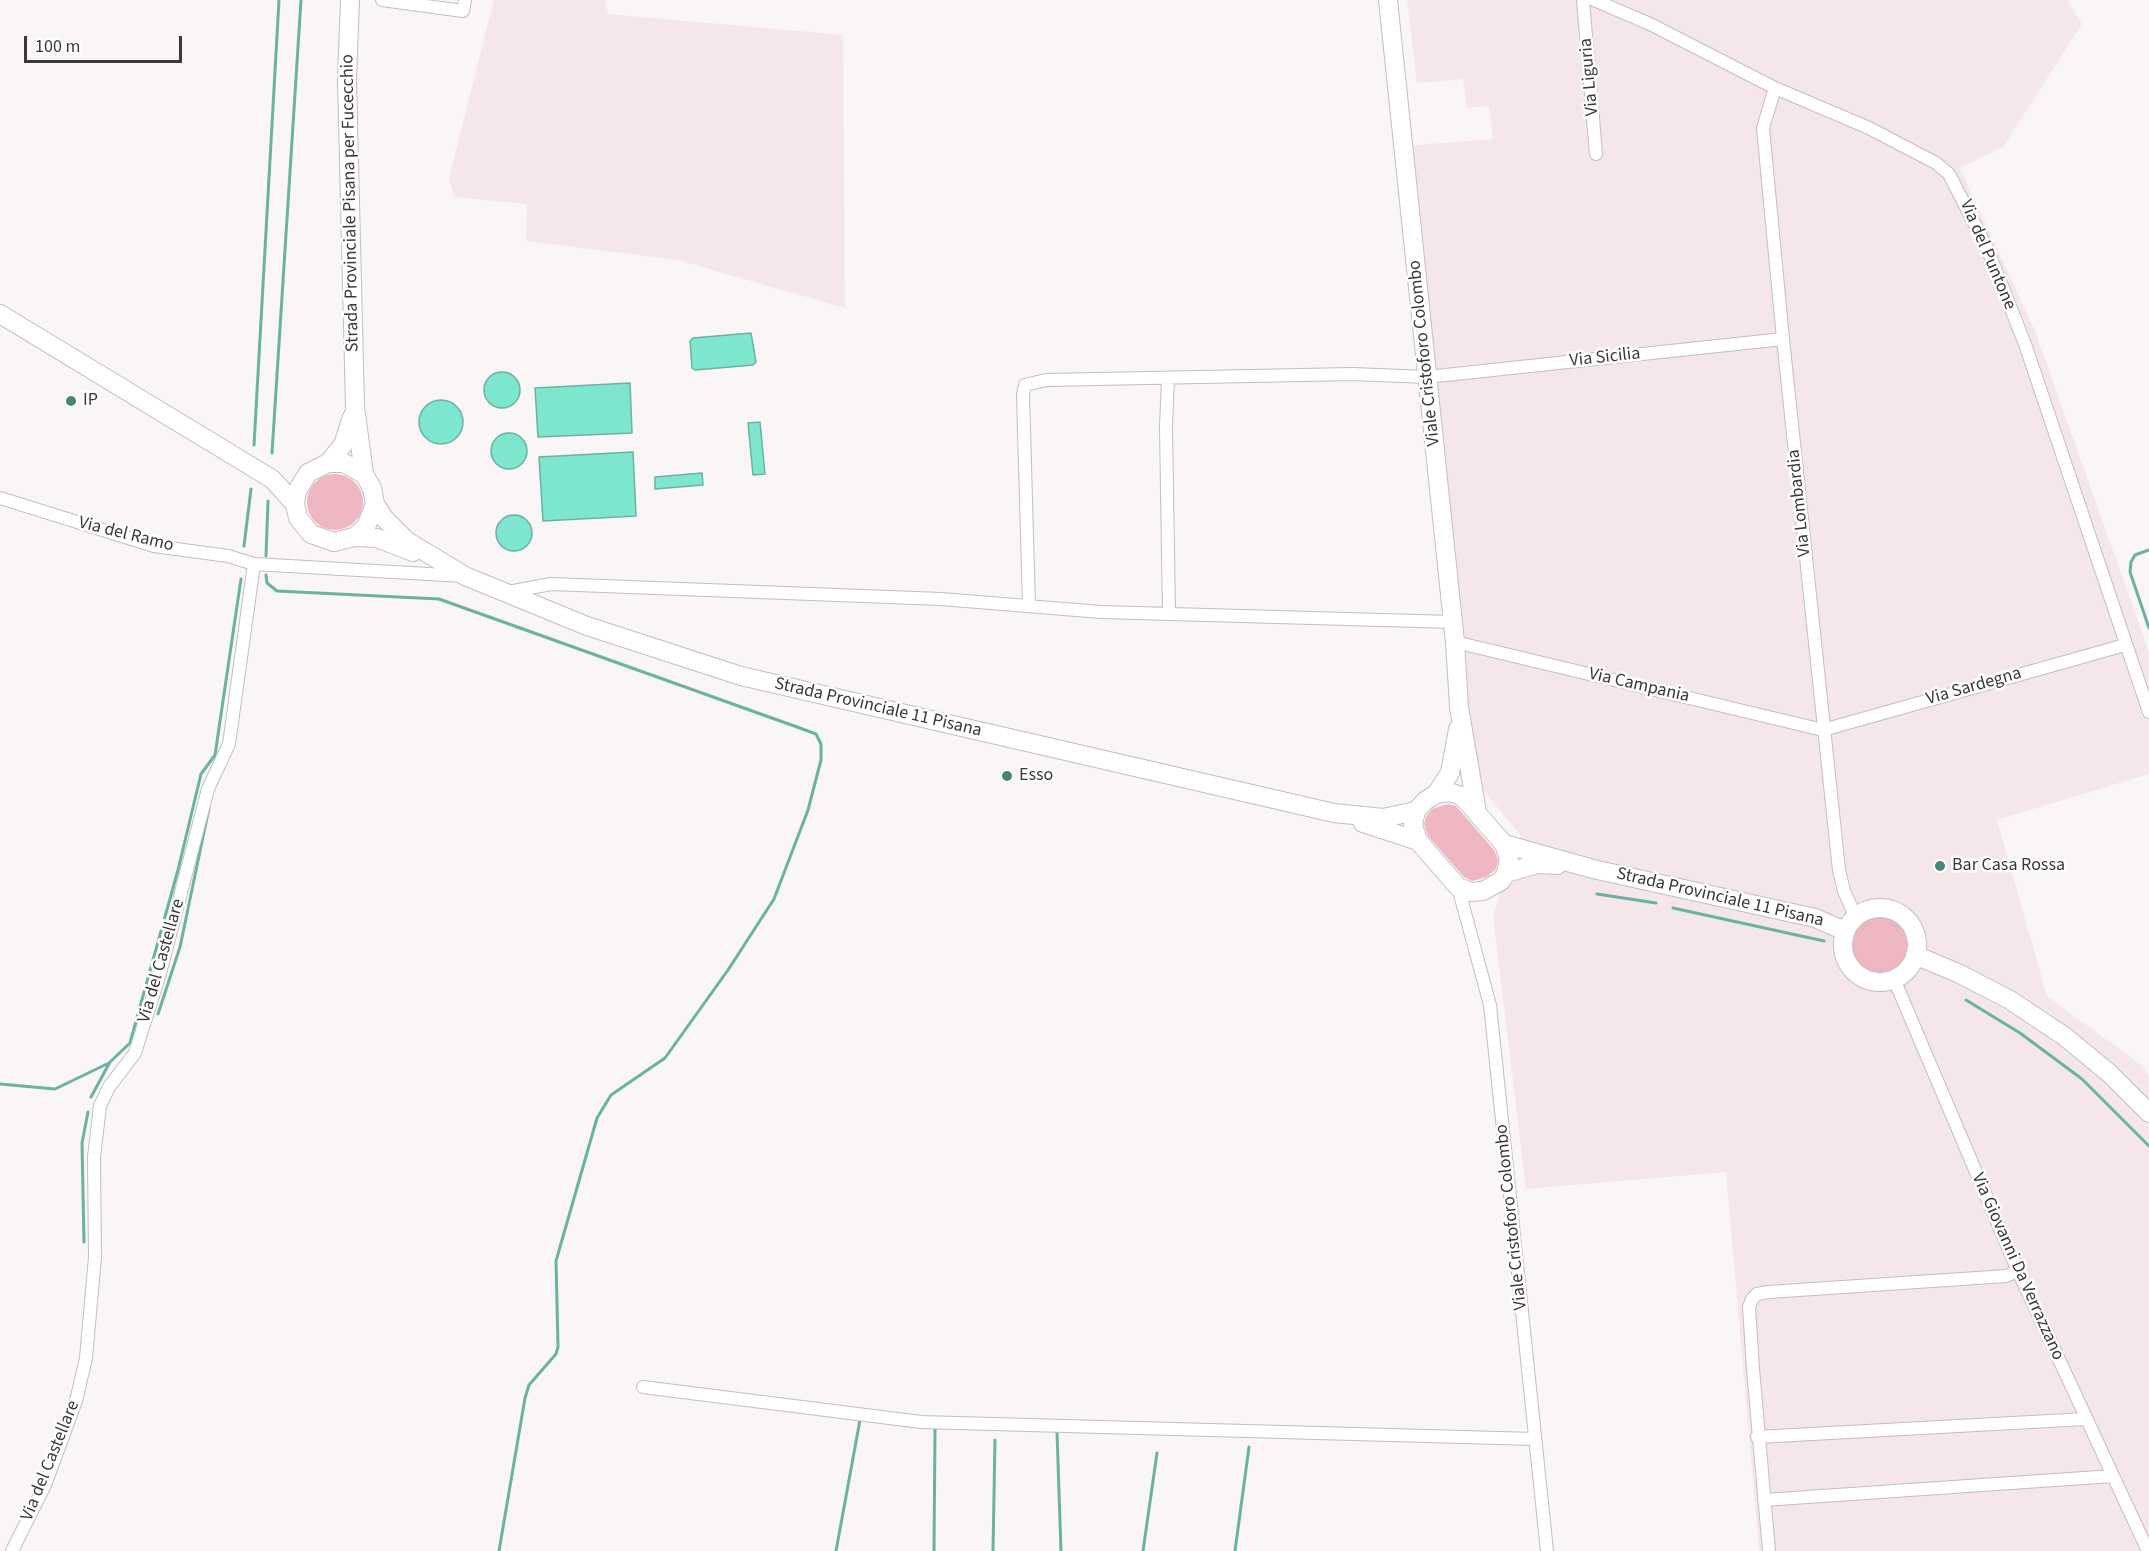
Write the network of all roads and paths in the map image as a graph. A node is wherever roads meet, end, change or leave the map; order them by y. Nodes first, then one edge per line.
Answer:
1 (350, 0) edge
2 (382, 0) edge
3 (465, 0) edge
4 (1389, 0) edge
5 (1583, 0) edge
6 (1594, 0) edge
7 (1775, 88) junction
8 (1596, 154) dead end
9 (0, 314) edge
10 (1784, 339) junction
11 (1427, 377) junction
12 (1168, 378) junction
13 (355, 407) junction
14 (243, 460) junction
15 (328, 463) junction
16 (308, 473) junction
17 (364, 474) junction
18 (0, 498) edge
19 (295, 504) junction
20 (375, 504) junction
21 (354, 537) junction
22 (436, 561) junction
23 (254, 564) junction
24 (465, 576) junction
25 (503, 593) junction
26 (1029, 606) junction
27 (1169, 614) junction
28 (1453, 622) junction
29 (1455, 642) junction
30 (2125, 645) junction
31 (1459, 706) junction
32 (2149, 712) edge
33 (1823, 730) junction
34 (1436, 794) junction
35 (1416, 812) junction
36 (1477, 812) junction
37 (1334, 813) junction
38 (1418, 841) junction
39 (1504, 844) junction
40 (1593, 869) junction
41 (1506, 873) junction
42 (1458, 887) junction
43 (1850, 924) junction
44 (1915, 955) junction
45 (1894, 979) junction
46 (2149, 1113) edge
47 (2018, 1271) junction
48 (643, 1387) dead end
49 (2086, 1419) junction
50 (1757, 1437) junction
51 (1535, 1439) junction
52 (2113, 1476) junction
53 (1764, 1500) junction
54 (12, 1551) edge
55 (1547, 1551) edge
56 (1768, 1551) edge
57 (2148, 1551) edge

1 - 13 main road, Strada Provinciale Pisana per Fucecchio
2 - 3 street
4 - 11 main road, Viale Cristoforo Colombo
5 - 8 street, Via Liguria
6 - 7 street, Via del Puntone
7 - 10 street, Via Lombardia
7 - 30 street, Via del Puntone
9 - 14 main road
10 - 11 street, Via Sicilia
10 - 33 street, Via Lombardia
11 - 12 street, Via Sicilia
11 - 28 main road, Viale Cristoforo Colombo
12 - 26 street, Via Sicilia
12 - 27 street
13 - 15 main road, Strada Provinciale Pisana per Fucecchio
13 - 17 main road, Strada Provinciale Pisana per Fucecchio
14 - 16 main road
14 - 19 main road
15 - 16 main road, Strada Provinciale Pisana per Fucecchio
15 - 17 main road
16 - 19 main road
17 - 20 main road, Strada Provinciale Pisana per Fucecchio
18 - 23 street, Via del Ramo
19 - 21 main road
20 - 21 main road
20 - 22 main road, Strada Provinciale 11 Pisana
21 - 22 main road, Strada Provinciale 11 Pisana
22 - 24 main road, Strada Provinciale 11 Pisana
23 - 24 street
23 - 54 street, Via del Castellare
24 - 25 main road, Strada Provinciale 11 Pisana
25 - 26 street
25 - 37 main road, Strada Provinciale 11 Pisana
26 - 27 street
27 - 28 street
28 - 29 main road, Viale Cristoforo Colombo
29 - 31 main road, Viale Cristoforo Colombo
29 - 33 street, Via Campania
30 - 32 street, Via del Puntone
30 - 33 street, Via Sardegna
31 - 34 main road, Viale Cristoforo Colombo
31 - 36 main road, Viale Cristoforo Colombo
33 - 43 street, Via Lombardia
34 - 35 main road
34 - 36 main road
35 - 37 main road, Strada Provinciale 11 Pisana
35 - 38 main road
36 - 39 main road
37 - 38 main road, Strada Provinciale 11 Pisana
38 - 42 main road
39 - 40 main road, Strada Provinciale 11 Pisana
39 - 41 main road
40 - 41 main road, Strada Provinciale 11 Pisana
40 - 43 main road, Strada Provinciale 11 Pisana
41 - 42 main road, Strada Provinciale 11 Pisana
42 - 51 street, Viale Cristoforo Colombo
43 - 44 main road
43 - 45 main road, Strada Provinciale 11 Pisana
44 - 45 main road
44 - 46 main road
45 - 47 street, Via Giovanni Da Verrazzano
47 - 49 street, Via Giovanni Da Verrazzano
47 - 50 street
48 - 51 street
49 - 50 street
49 - 52 street, Via Giovanni Da Verrazzano
50 - 53 street
51 - 55 street, Viale Cristoforo Colombo
52 - 53 street
52 - 57 street, Via Giovanni Da Verrazzano
53 - 56 street

